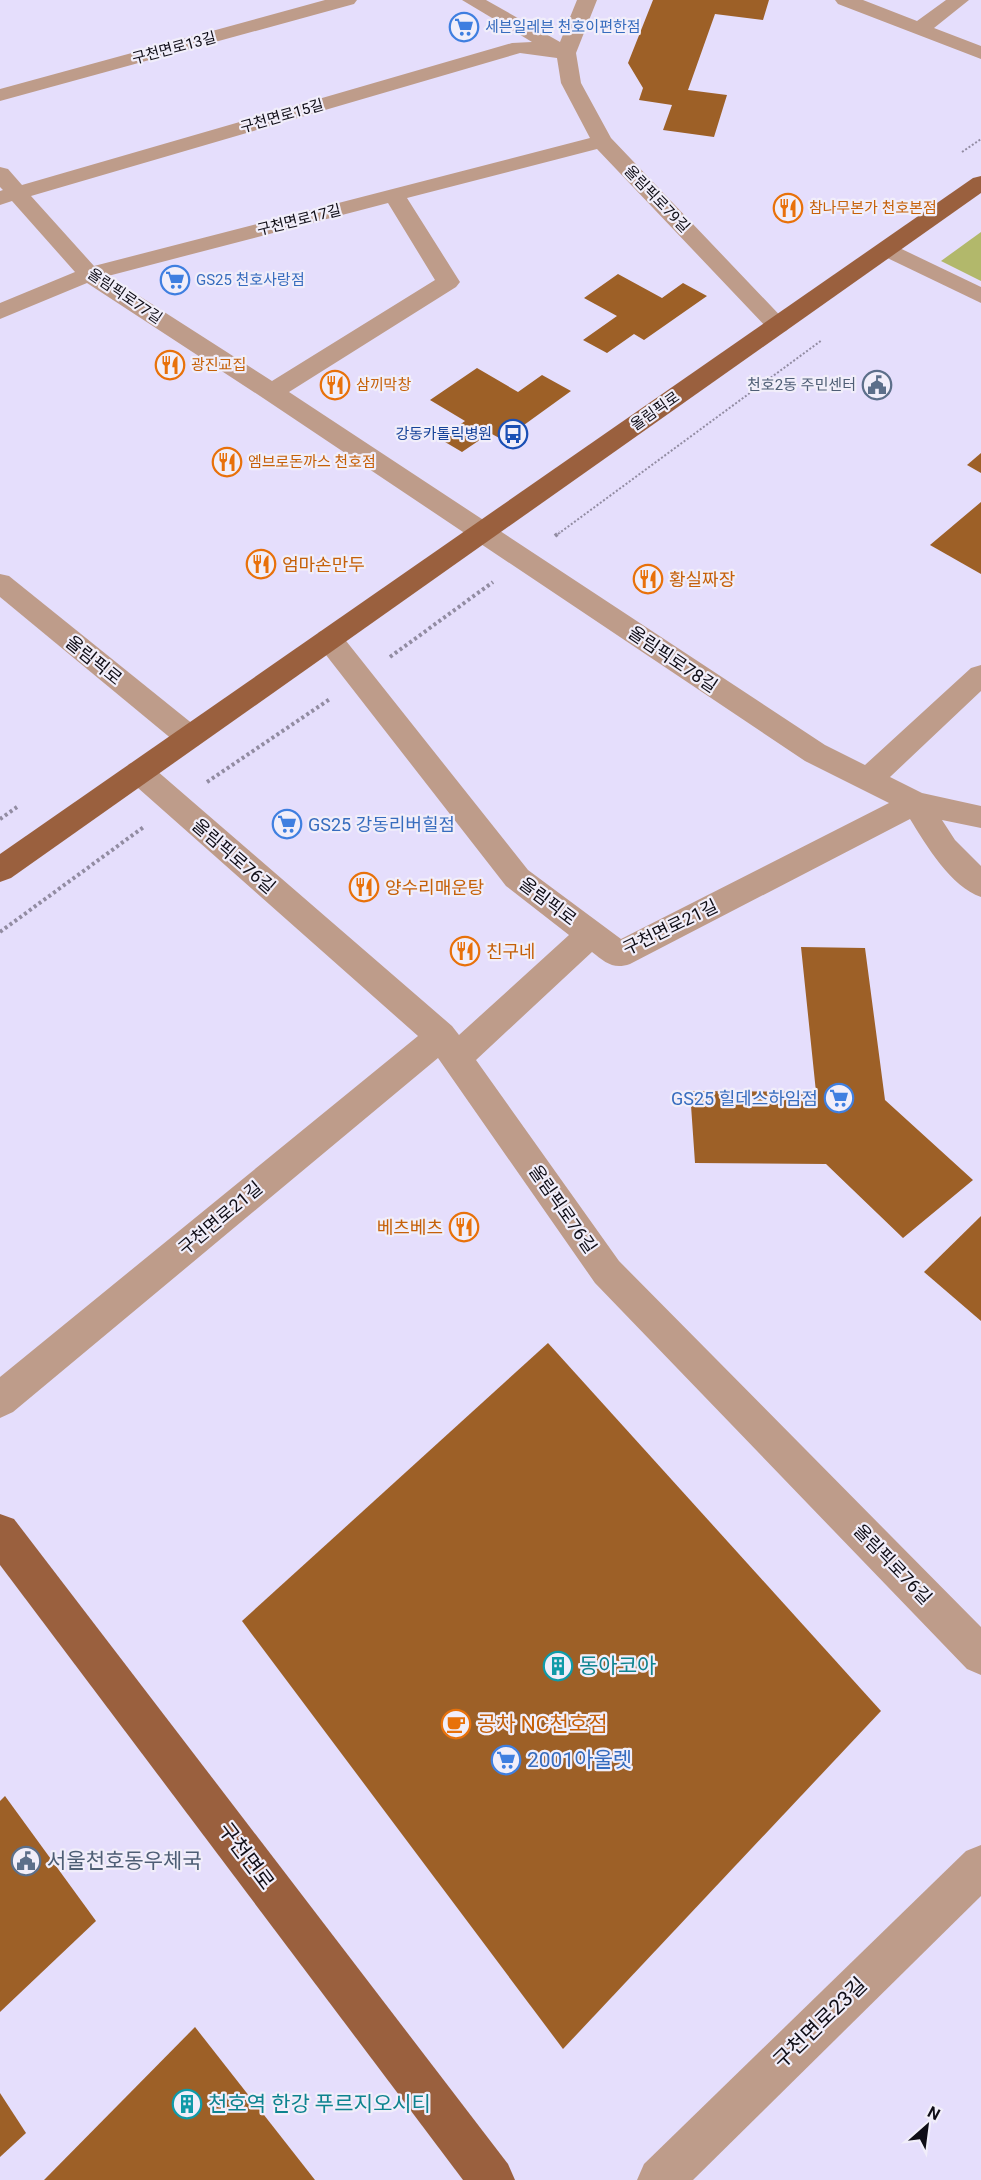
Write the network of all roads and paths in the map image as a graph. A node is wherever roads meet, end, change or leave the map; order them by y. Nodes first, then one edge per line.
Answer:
1 (347, 0) edge
2 (472, 0) edge
3 (587, 0) edge
4 (845, 0) edge
5 (959, 0) edge
6 (918, 30) junction
7 (566, 53) junction
8 (981, 53) edge
9 (0, 96) edge
10 (602, 141) junction
11 (0, 174) edge
12 (981, 183) edge
13 (394, 195) junction
14 (8, 196) edge
15 (887, 249) junction
16 (89, 274) junction
17 (981, 296) edge
18 (0, 312) edge
19 (778, 326) junction
20 (273, 392) junction
21 (482, 533) junction
22 (0, 583) edge
23 (329, 639) junction
24 (981, 675) edge
25 (189, 737) junction
26 (139, 772) junction
27 (868, 780) junction
28 (915, 803) junction
29 (981, 817) edge
30 (0, 870) edge
31 (981, 885) edge
32 (591, 934) junction
33 (448, 1047) junction
34 (0, 1400) edge
35 (0, 1533) edge
36 (981, 1655) edge
37 (981, 1866) edge
38 (492, 2180) edge
39 (660, 2180) edge

1 - 9 street, 구천면로13길
2 - 7 street
3 - 7 street
4 - 6 street
5 - 6 street
6 - 8 street
7 - 10 street, 올림픽로79길
7 - 14 street, 구천면로15길
10 - 13 street, 구천면로17길
10 - 19 street, 올림픽로79길
11 - 14 street, 올림픽로77길
12 - 15 main road, 올림픽로
13 - 16 street, 구천면로17길
13 - 20 street
14 - 16 street, 올림픽로77길
15 - 17 street
15 - 19 main road, 올림픽로
16 - 18 street, 구천면로17길
16 - 20 street, 올림픽로77길
19 - 21 main road, 올림픽로
20 - 21 street, 올림픽로77길
21 - 23 main road, 올림픽로
21 - 27 street, 올림픽로78길
22 - 25 street, 올림픽로
23 - 25 main road, 올림픽로
23 - 32 street, 올림픽로
24 - 27 street
25 - 26 main road, 올림픽로
26 - 30 main road, 올림픽로
26 - 33 street, 올림픽로76길
27 - 28 street, 올림픽로78길
28 - 29 street, 올림픽로78길
28 - 31 street
28 - 32 street, 구천면로21길
32 - 33 street, 구천면로21길
33 - 34 street, 구천면로21길
33 - 36 street, 올림픽로76길
35 - 38 main road, 구천면로
37 - 39 street, 구천면로23길

